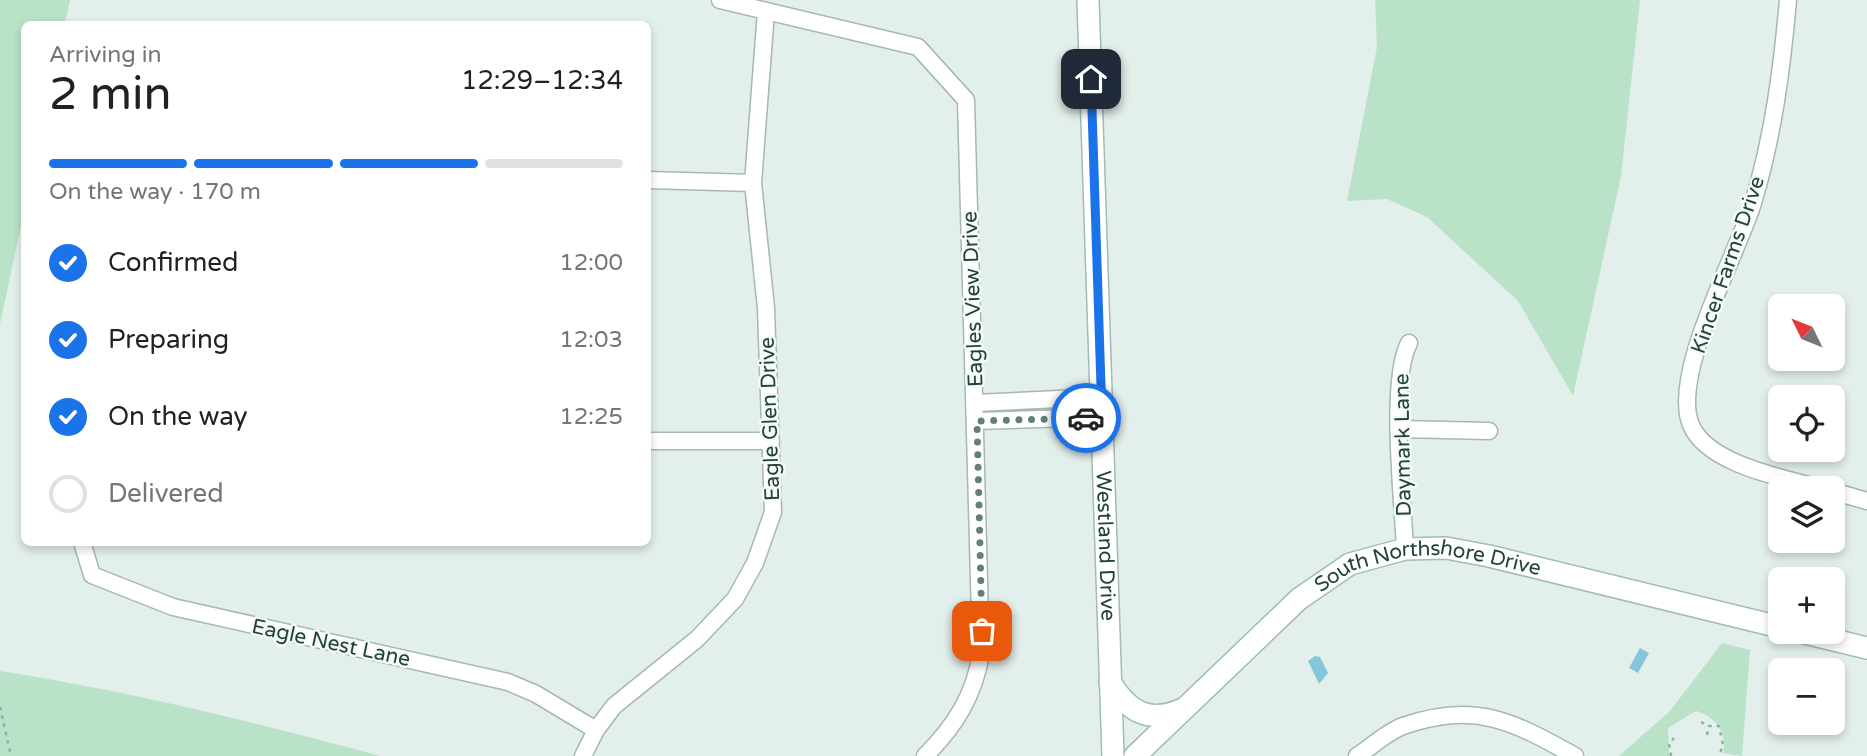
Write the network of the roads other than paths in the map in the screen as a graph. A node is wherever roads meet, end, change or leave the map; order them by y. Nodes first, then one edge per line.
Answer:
1 (720, 0) edge
2 (1088, 0) edge
3 (1788, 0) edge
4 (766, 11) junction
5 (651, 180) edge
6 (753, 183) junction
7 (1409, 343) dead end
8 (976, 403) junction
9 (1102, 407) junction
10 (977, 421) junction
11 (1399, 429) junction
12 (1489, 430) dead end
13 (651, 441) edge
14 (771, 441) junction
15 (1776, 476) edge
16 (1845, 495) edge
17 (1867, 501) edge
18 (83, 546) edge
19 (1405, 549) junction
20 (1768, 624) edge
21 (1845, 643) edge
22 (1867, 648) edge
23 (1110, 682) junction
24 (1188, 707) junction
25 (596, 730) junction
26 (583, 756) edge
27 (925, 756) edge
28 (1113, 756) edge
29 (1135, 756) edge
30 (1357, 756) edge
31 (1575, 756) edge

1 - 4 street, Eagles View Drive
2 - 9 main road, Westland Drive
3 - 15 street, Kincer Farms Drive
4 - 6 street, Eagle Glen Drive
4 - 8 street, Eagles View Drive
5 - 6 street
6 - 14 street, Eagle Glen Drive
7 - 11 street, Daymark Lane
8 - 9 street
8 - 10 street, Eagles View Drive
9 - 10 street
9 - 23 main road, Westland Drive
10 - 27 street, Eagles View Drive
11 - 12 street
11 - 19 street, Daymark Lane
13 - 14 street
14 - 25 street, Eagle Glen Drive
16 - 17 street
18 - 25 street, Eagle Nest Lane
19 - 20 main road, South Northshore Drive
19 - 24 main road, South Northshore Drive
21 - 22 main road
23 - 24 main road
23 - 28 main road, Westland Drive
24 - 29 main road, South Northshore Drive
25 - 26 street, Eagle Glen Drive
30 - 31 street

